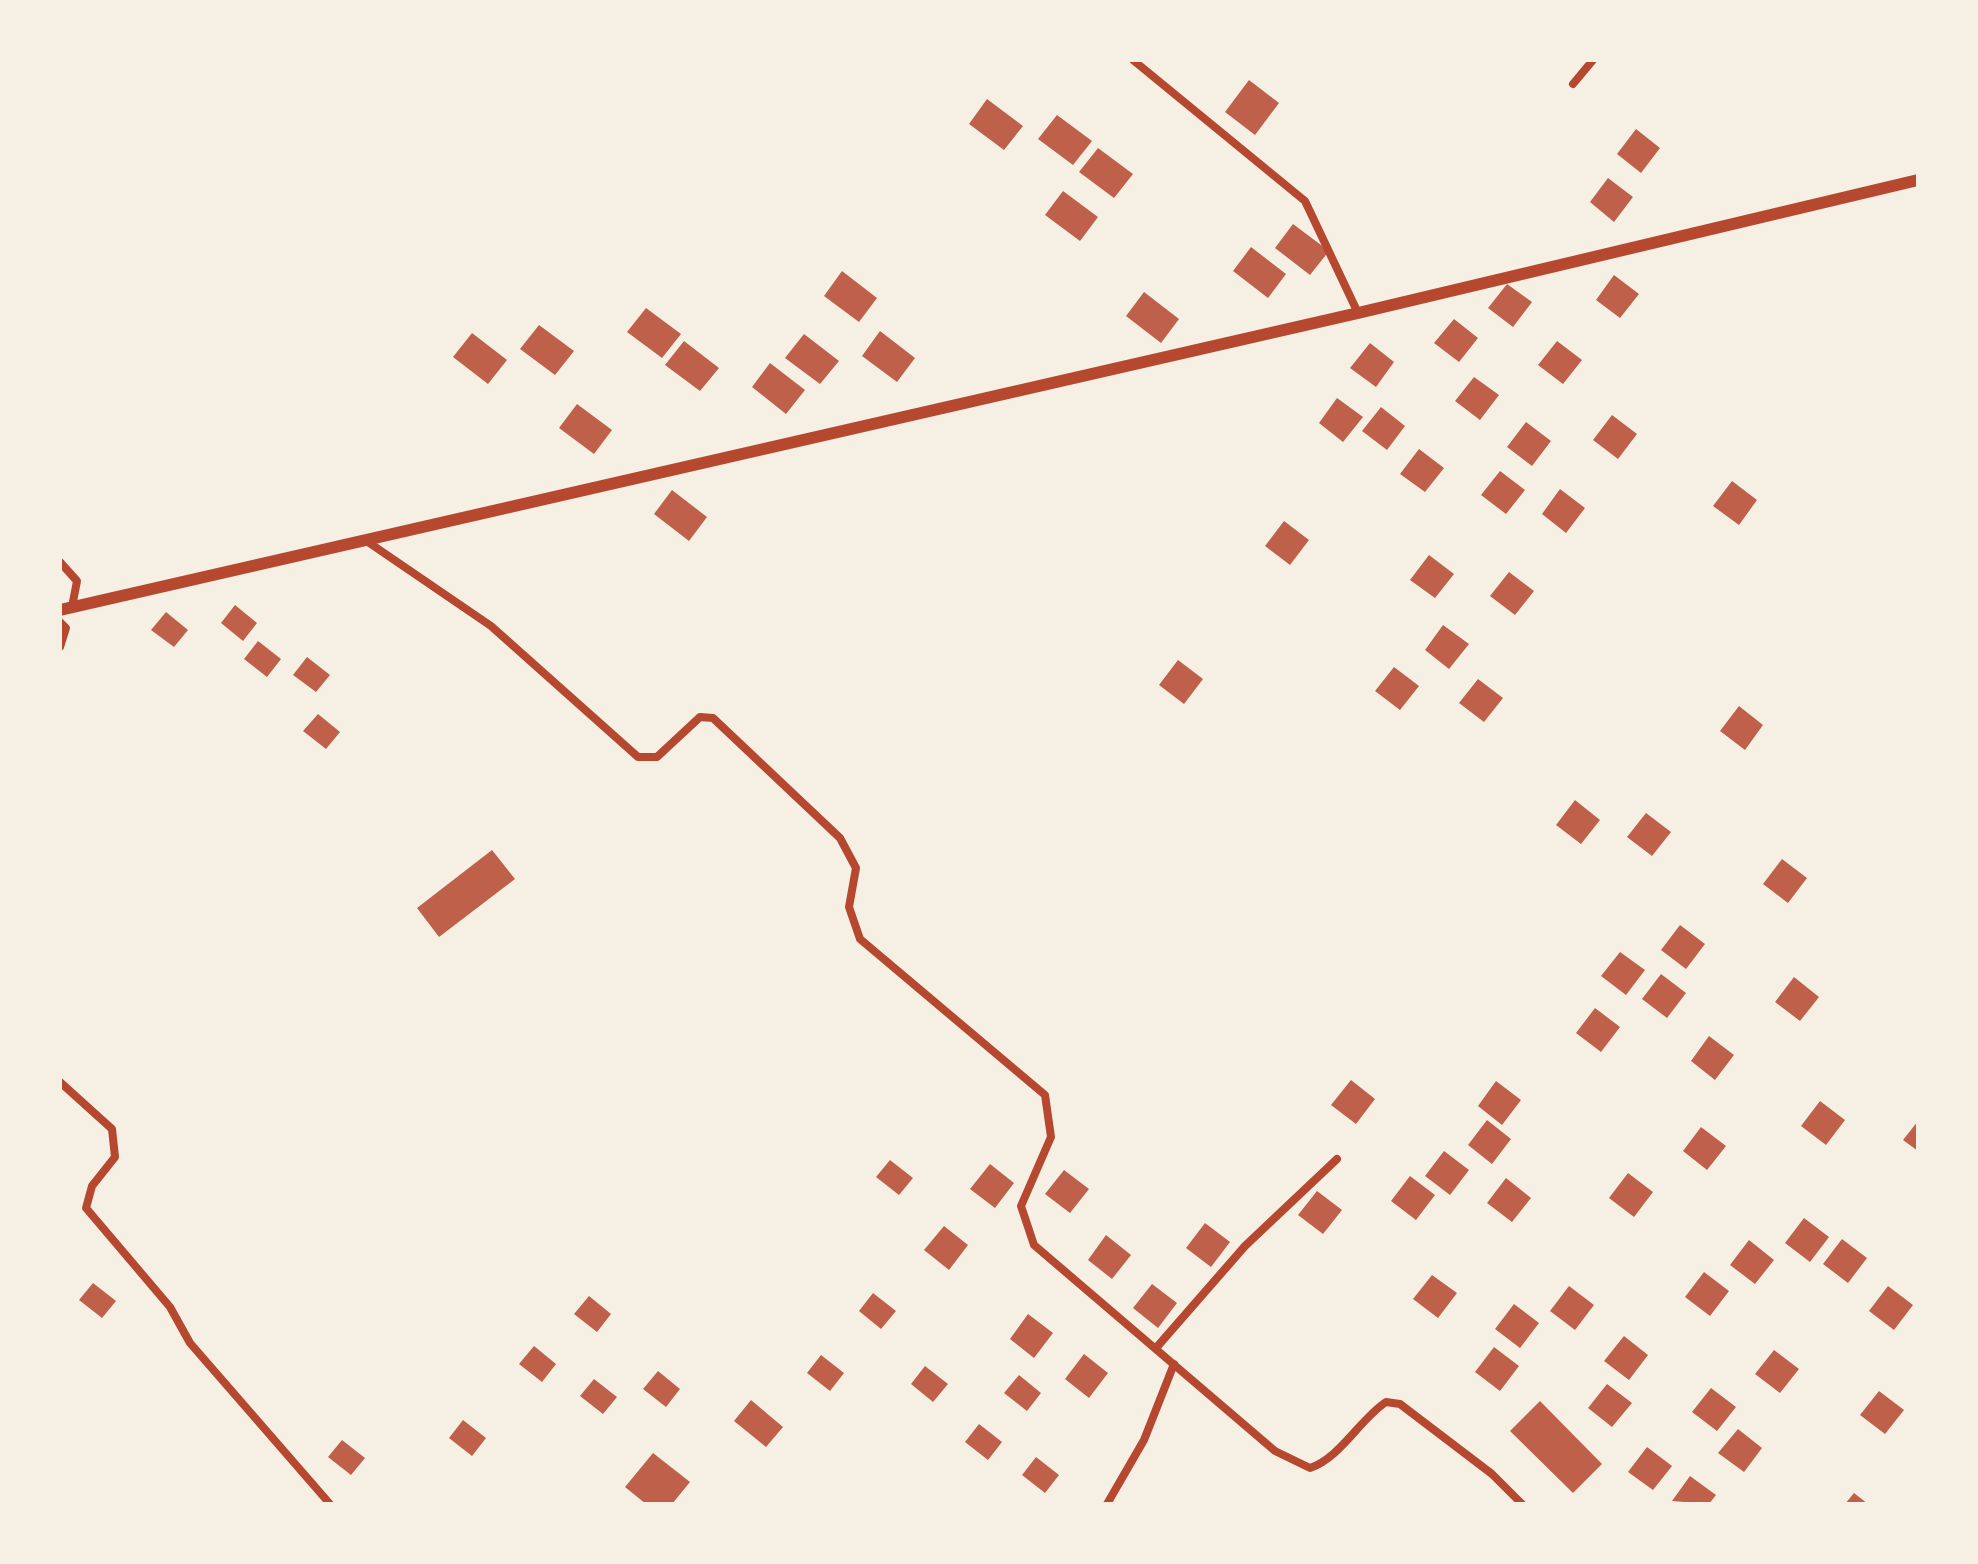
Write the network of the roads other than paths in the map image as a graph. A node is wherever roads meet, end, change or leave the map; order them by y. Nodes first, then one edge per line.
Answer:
1 (1133, 60) edge
2 (1593, 60) edge
3 (1573, 84) dead end
4 (1918, 180) edge
5 (1358, 313) junction
6 (365, 540) junction
7 (60, 562) edge
8 (66, 608) edge
9 (60, 622) edge
10 (60, 647) edge
11 (60, 1082) edge
12 (1337, 1159) dead end
13 (1156, 1348) junction
14 (1174, 1364) junction
15 (330, 1504) edge
16 (1107, 1504) edge
17 (1522, 1504) edge

1 - 5 street
2 - 3 street
4 - 5 main road
5 - 6 main road
6 - 8 main road
6 - 13 street
7 - 8 street
9 - 10 street
11 - 15 street
12 - 13 street
13 - 14 street
14 - 16 street
14 - 17 street

